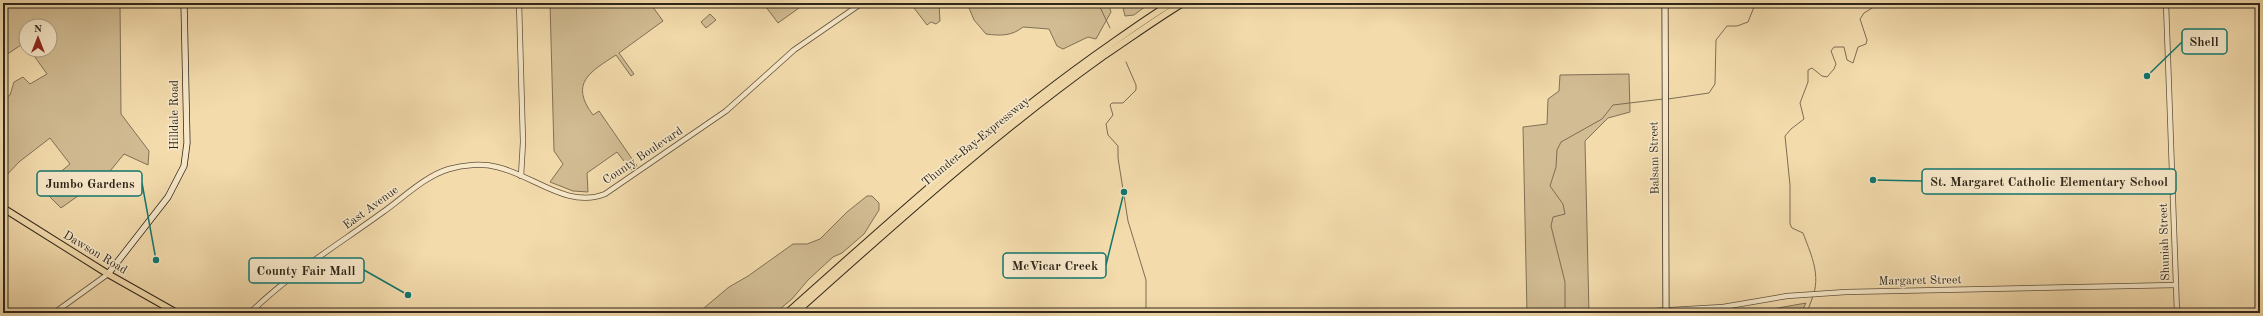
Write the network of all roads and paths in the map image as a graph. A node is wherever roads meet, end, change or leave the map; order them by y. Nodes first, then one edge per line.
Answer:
1 (184, 3) edge
2 (519, 3) edge
3 (862, 3) edge
4 (1172, 3) edge
5 (1183, 3) edge
6 (1665, 3) edge
7 (2166, 3) edge
8 (521, 176) junction
9 (3, 208) edge
10 (108, 274) junction
11 (2176, 285) junction
12 (1666, 312) edge
13 (54, 313) edge
14 (177, 313) edge
15 (250, 313) edge
16 (787, 313) edge
17 (795, 313) edge
18 (1619, 313) edge
19 (2177, 313) edge

1 - 10 main road, Hilldale Road
2 - 8 street
3 - 8 street, County Boulevard
4 - 16 main road, Thunder Bay Expressway
5 - 17 main road, Thunder Bay Expressway
6 - 12 main road, Balsam Street
7 - 11 street, Shuniah Street
8 - 15 street, East Avenue
9 - 10 main road, Dawson Road
10 - 13 street
10 - 14 main road, Dawson Road
11 - 12 street, Margaret Street
11 - 19 street, Shuniah Street
12 - 18 street, Margaret Street

